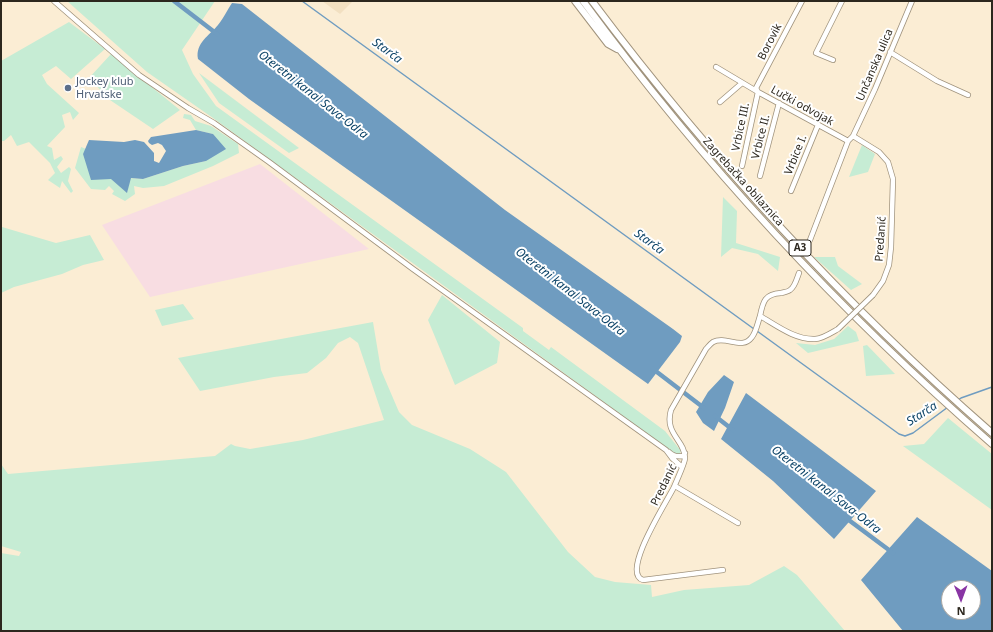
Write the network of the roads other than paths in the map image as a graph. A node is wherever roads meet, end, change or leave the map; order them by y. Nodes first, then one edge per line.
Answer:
1 (54, 1) edge
2 (575, 1) edge
3 (582, 1) edge
4 (592, 1) edge
5 (802, 1) edge
6 (842, 1) edge
7 (912, 1) edge
8 (618, 49) junction
9 (890, 52) junction
10 (833, 60) dead end
11 (716, 67) dead end
12 (742, 83) junction
13 (758, 92) junction
14 (968, 95) dead end
15 (720, 102) dead end
16 (779, 103) junction
17 (818, 125) junction
18 (854, 136) junction
19 (848, 141) junction
20 (742, 166) dead end
21 (760, 176) dead end
22 (791, 191) dead end
23 (810, 240) dead end
24 (799, 273) dead end
25 (760, 316) junction
26 (992, 433) edge
27 (992, 444) edge
28 (666, 450) junction
29 (685, 453) junction
30 (682, 467) junction
31 (674, 486) junction
32 (738, 523) dead end
33 (723, 570) dead end

1 - 28 street
2 - 8 highway
3 - 8 highway, Zagrebačka obilaznica / A3
4 - 26 highway, Zagrebačka obilaznica / A3
5 - 13 street, Borovik
6 - 10 street
7 - 9 street, Unčanska ulica
8 - 27 highway, Zagrebačka obilaznica / A3
9 - 14 street
9 - 18 street, Unčanska ulica
11 - 12 street, Lučki odvojak
12 - 13 street, Lučki odvojak
12 - 15 street
13 - 16 street, Lučki odvojak
13 - 20 street, Vrbice III.
16 - 17 street, Lučki odvojak
16 - 21 street, Vrbice II.
17 - 19 street, Lučki odvojak
17 - 22 street, Vrbice I.
18 - 19 street
18 - 25 street, Predanić, bridge
19 - 23 street
24 - 25 street, Predanić
25 - 29 street, Predanić
28 - 29 street
28 - 30 street
29 - 30 street, Predanić
30 - 31 street, Predanić
31 - 32 street
31 - 33 street, Predanić

